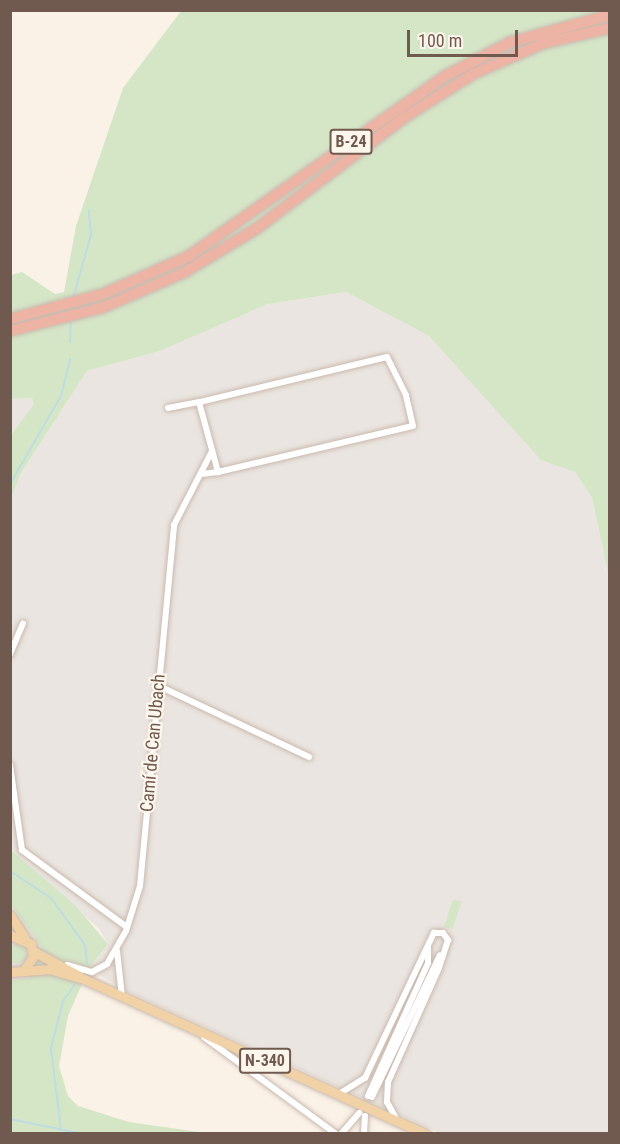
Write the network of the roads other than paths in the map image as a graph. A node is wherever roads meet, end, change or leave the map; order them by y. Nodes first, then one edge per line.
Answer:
1 (609, 15) edge
2 (609, 28) edge
3 (10, 319) edge
4 (10, 331) edge
5 (199, 402) junction
6 (168, 408) dead end
7 (212, 451) junction
8 (218, 472) junction
9 (201, 474) junction
10 (23, 624) dead end
11 (10, 654) edge
12 (159, 686) junction
13 (309, 757) dead end
14 (10, 765) edge
15 (10, 915) edge
16 (127, 927) junction
17 (10, 935) edge
18 (25, 938) junction
19 (428, 946) junction
20 (117, 950) junction
21 (33, 951) junction
22 (443, 952) junction
23 (67, 965) junction
24 (25, 969) junction
25 (10, 972) edge
26 (88, 981) junction
27 (122, 997) junction
28 (191, 1028) junction
29 (339, 1094) junction
30 (397, 1121) junction
31 (336, 1134) edge
32 (341, 1134) edge
33 (364, 1134) edge
34 (426, 1134) edge

1 - 3 highway, B-24
2 - 4 highway, B-24
5 - 6 street
5 - 7 street
5 - 8 street
7 - 8 street
7 - 9 street
8 - 9 street
9 - 12 street, Camí de Can Ubach
10 - 11 street
12 - 13 street
12 - 16 street, Camí de Can Ubach
14 - 16 street
15 - 18 main road
16 - 20 street, Camí de Can Ubach
17 - 18 main road
18 - 21 main road
19 - 22 street
19 - 22 street
19 - 29 street
20 - 23 street, Camí de Can Ubach
20 - 27 street, Camí de Can Ubach
21 - 23 main road, N-340
21 - 24 main road
22 - 30 street
23 - 26 main road, N-340
24 - 25 main road, N-340
24 - 26 main road, N-340
26 - 27 main road, N-340
27 - 28 main road, N-340
28 - 29 main road, N-340
28 - 31 street
29 - 30 main road, N-340
30 - 34 main road, N-340
32 - 33 street

